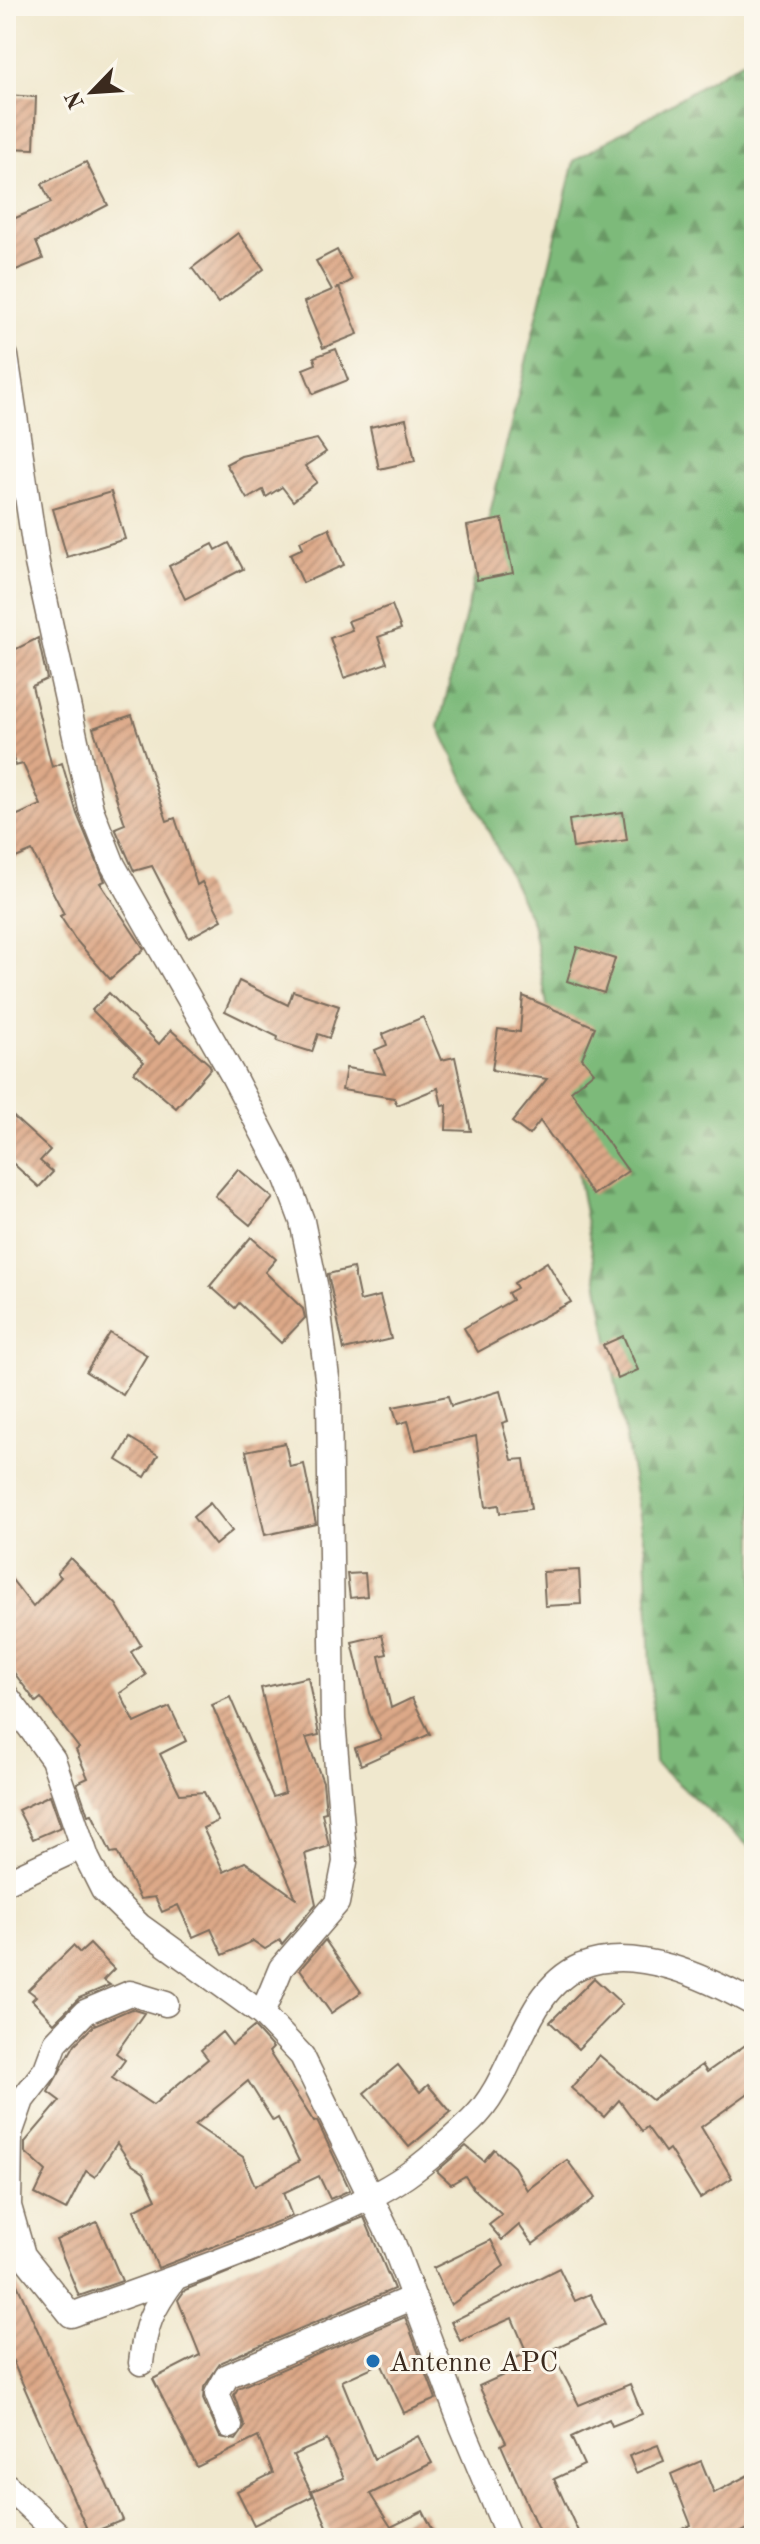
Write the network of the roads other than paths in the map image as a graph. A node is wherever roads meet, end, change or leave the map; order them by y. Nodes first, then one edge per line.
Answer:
1 (6, 356) edge
2 (6, 1695) edge
3 (83, 1846) junction
4 (6, 1882) edge
5 (166, 2004) dead end
6 (754, 2004) edge
7 (262, 2014) junction
8 (371, 2194) junction
9 (175, 2278) junction
10 (412, 2298) junction
11 (141, 2363) dead end
12 (230, 2426) dead end
13 (6, 2485) edge
14 (62, 2538) edge
15 (509, 2538) edge

1 - 7 street
2 - 3 street
3 - 4 street
3 - 7 street
5 - 9 street
6 - 8 street
7 - 8 street
8 - 9 street
8 - 10 street
9 - 11 street
10 - 12 street
10 - 15 street
13 - 14 street

